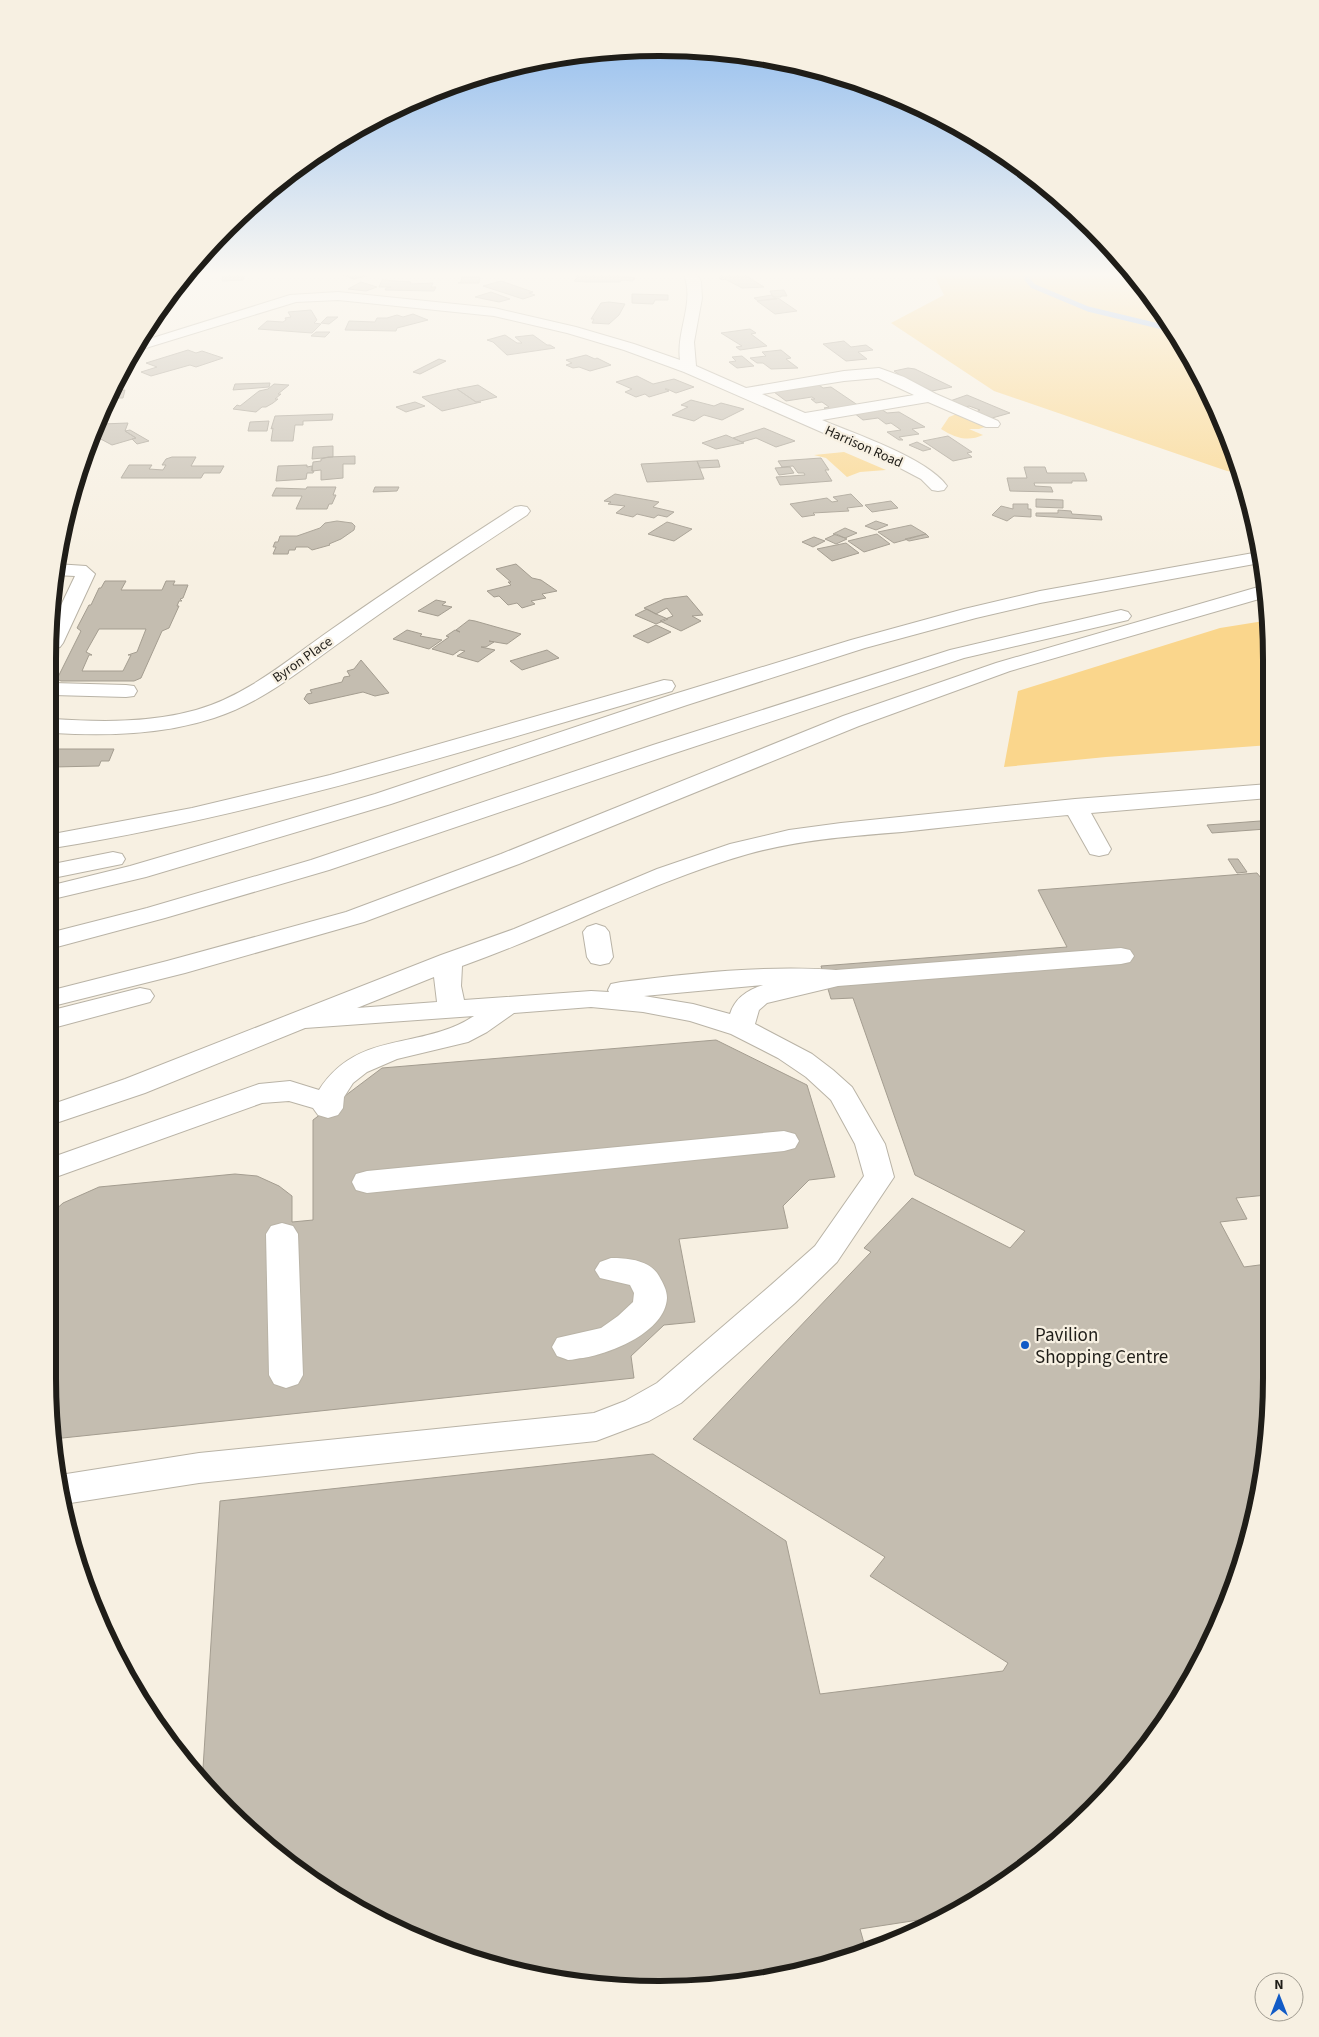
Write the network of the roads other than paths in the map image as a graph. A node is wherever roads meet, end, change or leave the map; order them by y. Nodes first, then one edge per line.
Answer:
1 (691, 370) edge
2 (742, 393) junction
3 (930, 397) junction
4 (801, 418) junction
5 (992, 424) dead end
6 (938, 486) dead end
7 (522, 511) dead end
8 (1254, 558) edge
9 (63, 570) edge
10 (1259, 591) edge
11 (1259, 592) edge
12 (971, 613) junction
13 (57, 634) edge
14 (56, 689) edge
15 (126, 691) dead end
16 (56, 726) edge
17 (525, 751) junction
18 (1263, 791) edge
19 (1074, 806) junction
20 (56, 840) edge
21 (1099, 850) dead end
22 (56, 870) edge
23 (56, 891) edge
24 (355, 917) junction
25 (56, 939) edge
26 (1121, 956) dead end
27 (450, 961) junction
28 (836, 978) junction
29 (56, 997) edge
30 (591, 998) junction
31 (507, 1005) junction
32 (454, 1010) junction
33 (56, 1018) edge
34 (306, 1020) junction
35 (740, 1028) junction
36 (56, 1113) edge
37 (784, 1140) dead end
38 (56, 1167) edge
39 (367, 1182) dead end
40 (282, 1234) dead end
41 (611, 1270) dead end
42 (569, 1347) dead end
43 (286, 1375) dead end
44 (67, 1489) edge

1 - 2 main road, Harrison Road
2 - 3 main road
2 - 4 main road, Harrison Road
3 - 4 main road
3 - 5 main road
4 - 6 main road, Harrison Road
7 - 16 main road, Byron Place
8 - 12 main road
9 - 13 main road
10 - 25 main road
11 - 24 main road
12 - 17 main road
12 - 20 main road
14 - 15 main road
17 - 22 main road
17 - 23 main road
18 - 19 main road
19 - 21 main road
19 - 27 main road
24 - 29 main road
24 - 33 main road
26 - 28 main road
27 - 32 main road
27 - 34 main road
28 - 30 main road
28 - 35 main road
30 - 31 main road
30 - 35 main road
31 - 32 main road
31 - 38 main road
32 - 34 main road
34 - 36 main road
35 - 44 main road
37 - 39 main road
40 - 43 main road
41 - 42 main road

